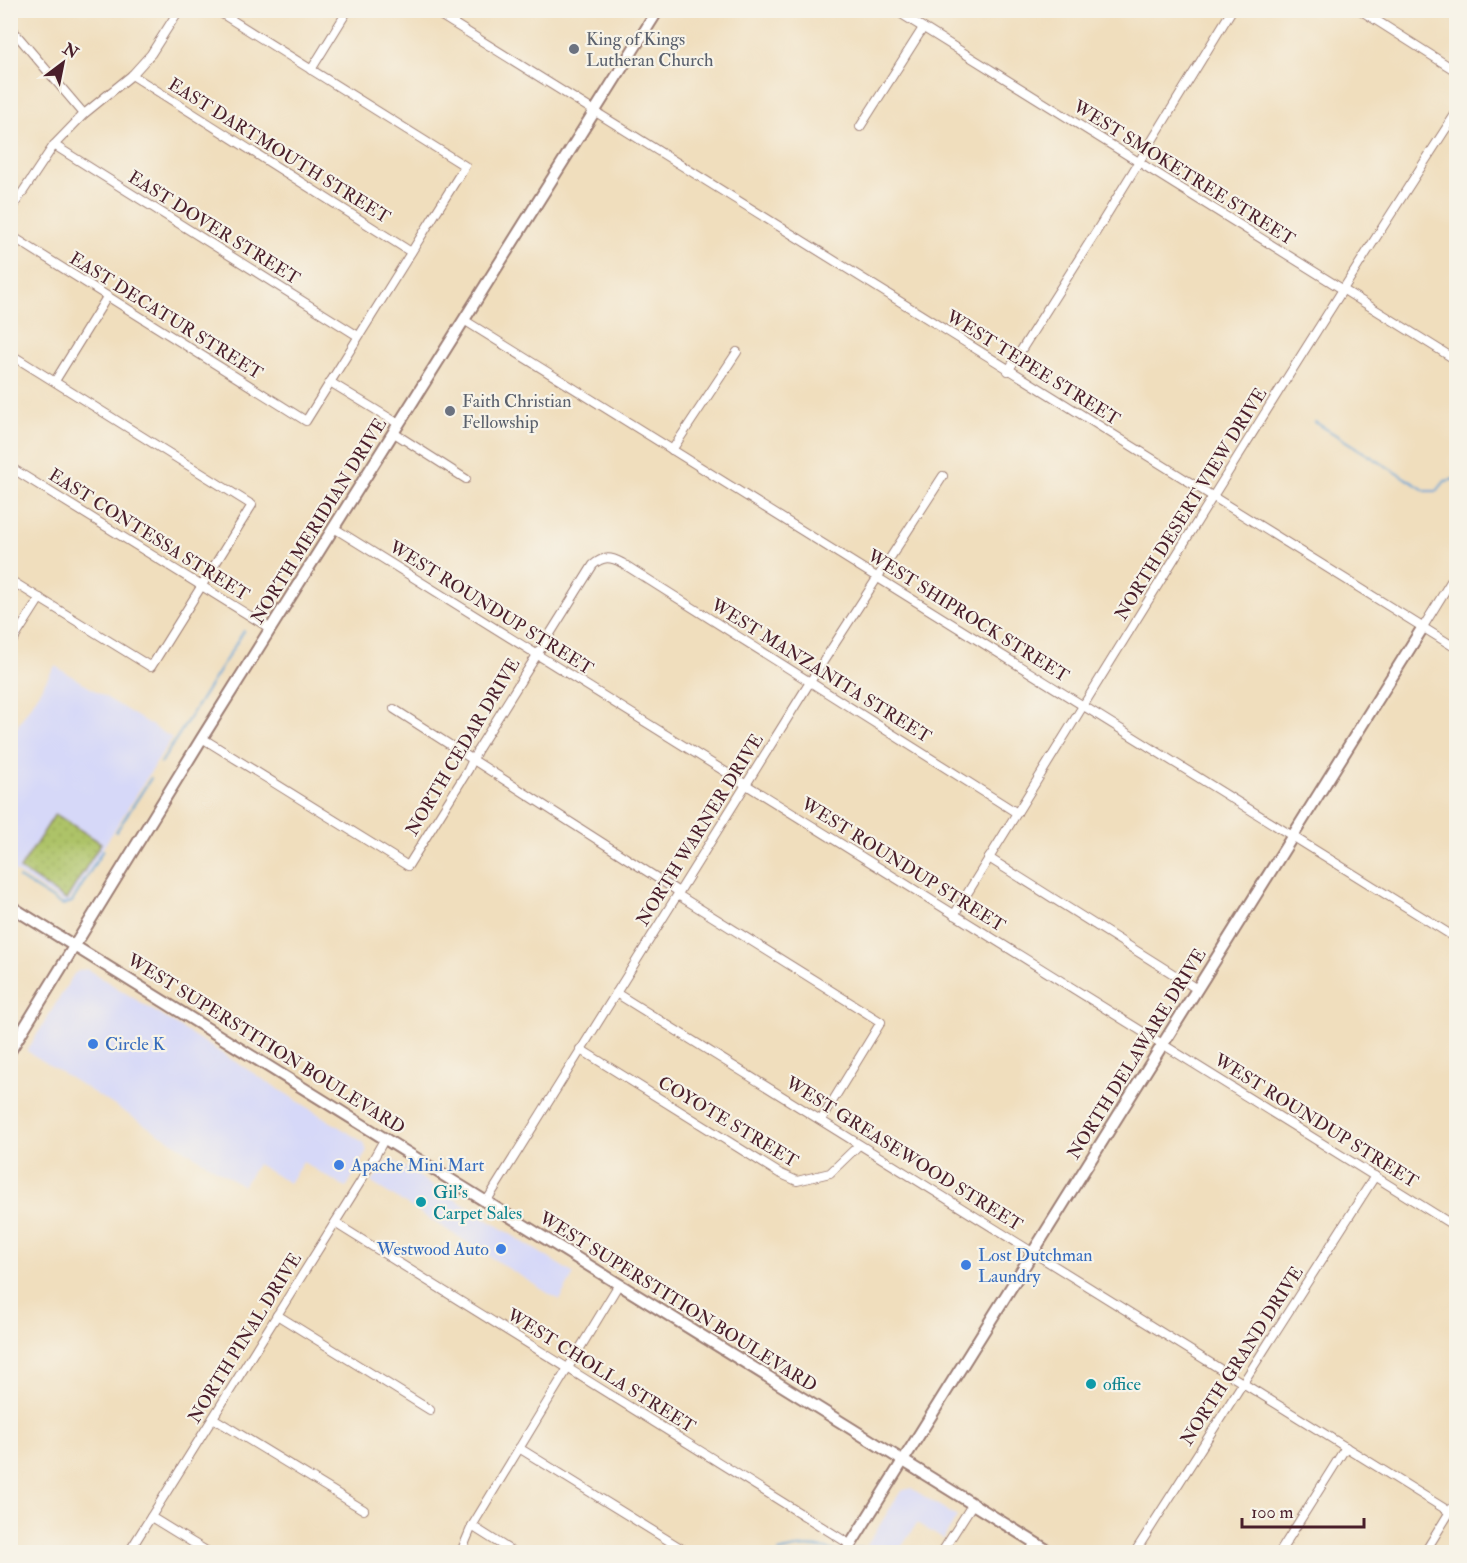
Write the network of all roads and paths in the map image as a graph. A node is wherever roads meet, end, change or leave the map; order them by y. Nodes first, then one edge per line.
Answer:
1 (179, 10) edge
2 (216, 10) edge
3 (348, 10) edge
4 (432, 10) edge
5 (658, 10) edge
6 (895, 10) edge
7 (1232, 10) edge
8 (1360, 10) edge
9 (10, 27) edge
10 (923, 28) junction
11 (311, 70) junction
12 (1456, 71) edge
13 (132, 75) junction
14 (594, 112) junction
15 (1456, 112) edge
16 (84, 114) junction
17 (860, 127) dead end
18 (54, 145) junction
19 (1138, 162) junction
20 (10, 211) edge
21 (10, 235) edge
22 (411, 252) junction
23 (1342, 289) junction
24 (107, 297) junction
25 (464, 320) junction
26 (358, 336) junction
27 (736, 352) dead end
28 (10, 354) edge
29 (1456, 360) edge
30 (1008, 370) junction
31 (55, 381) junction
32 (330, 382) junction
33 (396, 428) junction
34 (672, 450) junction
35 (10, 467) edge
36 (943, 476) dead end
37 (466, 479) dead end
38 (1212, 497) junction
39 (334, 528) junction
40 (607, 558) joint
41 (1456, 573) edge
42 (877, 577) junction
43 (10, 580) edge
44 (202, 586) junction
45 (40, 598) junction
46 (1423, 627) junction
47 (271, 629) junction
48 (10, 645) edge
49 (1456, 648) edge
50 (536, 654) junction
51 (810, 682) junction
52 (1085, 706) junction
53 (393, 709) dead end
54 (202, 738) junction
55 (472, 760) junction
56 (746, 785) junction
57 (1017, 813) junction
58 (1293, 836) junction
59 (989, 858) junction
60 (679, 893) junction
61 (10, 906) edge
62 (954, 915) junction
63 (1456, 938) edge
64 (75, 946) junction
65 (1197, 989) junction
66 (616, 993) junction
67 (1163, 1044) junction
68 (580, 1049) junction
69 (10, 1051) edge
70 (821, 1120) junction
71 (385, 1138) junction
72 (859, 1145) junction
73 (1375, 1176) junction
74 (486, 1202) junction
75 (335, 1223) junction
76 (1456, 1227) edge
77 (1033, 1252) junction
78 (619, 1284) junction
79 (277, 1314) junction
80 (568, 1368) junction
81 (1243, 1382) junction
82 (430, 1410) dead end
83 (213, 1418) junction
84 (1346, 1447) junction
85 (519, 1448) junction
86 (903, 1461) junction
87 (1456, 1502) edge
88 (972, 1505) junction
89 (364, 1510) dead end
90 (1450, 1512) junction
91 (151, 1517) junction
92 (472, 1526) junction
93 (1032, 1548) edge
94 (849, 1549) edge
95 (129, 1552) edge
96 (208, 1552) edge
97 (461, 1552) edge
98 (513, 1552) edge
99 (687, 1552) edge
100 (942, 1552) edge
101 (1050, 1552) edge
102 (1136, 1552) edge
103 (1280, 1552) edge
104 (1425, 1552) edge

1 - 13 street
2 - 11 street
3 - 11 street
4 - 14 street, WEST TEPEE STREET
5 - 14 street, NORTH MERIDIAN DRIVE
6 - 10 street, WEST SMOKETREE STREET
7 - 19 street
8 - 12 street
9 - 16 street
10 - 17 street
10 - 19 street, WEST SMOKETREE STREET
11 - 22 street
13 - 16 street
13 - 22 street, EAST DARTMOUTH STREET
14 - 25 street, NORTH MERIDIAN DRIVE
14 - 30 street, WEST TEPEE STREET
15 - 23 street, NORTH DESERT VIEW DRIVE
16 - 18 street
18 - 20 street
18 - 26 street, EAST DOVER STREET
19 - 23 street, WEST SMOKETREE STREET
19 - 30 street
21 - 24 street, EAST DECATUR STREET
22 - 26 street
23 - 29 street, WEST SMOKETREE STREET
23 - 38 street, NORTH DESERT VIEW DRIVE
24 - 31 street
24 - 32 street, EAST DECATUR STREET
25 - 33 street, NORTH MERIDIAN DRIVE
25 - 34 street, WEST SHIPROCK STREET
26 - 32 street
27 - 34 street
28 - 31 street
30 - 38 street, WEST TEPEE STREET
31 - 44 street
32 - 33 street
33 - 37 street
33 - 39 street, NORTH MERIDIAN DRIVE
34 - 42 street, WEST SHIPROCK STREET
35 - 44 street, EAST CONTESSA STREET
36 - 42 street, NORTH WARNER DRIVE
38 - 46 street, WEST TEPEE STREET
38 - 52 street, NORTH DESERT VIEW DRIVE
39 - 47 street, NORTH MERIDIAN DRIVE
39 - 50 street, WEST ROUNDUP STREET
40 - 50 street, NORTH CEDAR DRIVE
40 - 51 street, WEST MANZANITA STREET
41 - 46 street, NORTH DELAWARE DRIVE
42 - 51 street, NORTH WARNER DRIVE
42 - 52 street, WEST SHIPROCK STREET
43 - 45 street
44 - 45 street
44 - 47 street, EAST CONTESSA STREET
45 - 48 street
46 - 49 street, WEST TEPEE STREET
46 - 58 street, NORTH DELAWARE DRIVE
47 - 54 street, NORTH MERIDIAN DRIVE
50 - 55 street, NORTH CEDAR DRIVE
50 - 56 street, WEST ROUNDUP STREET
51 - 56 street, NORTH WARNER DRIVE
51 - 57 street, WEST MANZANITA STREET
52 - 57 street, NORTH DESERT VIEW DRIVE
52 - 58 street, WEST SHIPROCK STREET
53 - 55 street
54 - 55 street, NORTH CEDAR DRIVE
54 - 64 street, NORTH MERIDIAN DRIVE
55 - 60 street
56 - 60 street, NORTH WARNER DRIVE
56 - 62 street, WEST ROUNDUP STREET
57 - 59 street, NORTH DESERT VIEW DRIVE
58 - 63 street, WEST SHIPROCK STREET
58 - 65 street, NORTH DELAWARE DRIVE
59 - 62 street, NORTH DESERT VIEW DRIVE
59 - 65 street
60 - 66 street, NORTH WARNER DRIVE
60 - 70 street
61 - 64 street, WEST SUPERSTITION BOULEVARD
62 - 67 street, WEST ROUNDUP STREET
64 - 69 street, NORTH MERIDIAN DRIVE
64 - 71 street, WEST SUPERSTITION BOULEVARD
65 - 67 street, NORTH DELAWARE DRIVE
66 - 68 street, NORTH WARNER DRIVE
66 - 70 street, WEST GREASEWOOD STREET
67 - 73 street, WEST ROUNDUP STREET
67 - 77 street, NORTH DELAWARE DRIVE
68 - 72 street, COYOTE STREET
68 - 74 street, NORTH WARNER DRIVE
70 - 72 street, WEST GREASEWOOD STREET
71 - 74 street, WEST SUPERSTITION BOULEVARD
71 - 75 street, NORTH PINAL DRIVE
72 - 77 street, WEST GREASEWOOD STREET
73 - 76 street, WEST ROUNDUP STREET
73 - 81 street, NORTH GRAND DRIVE
74 - 78 street, WEST SUPERSTITION BOULEVARD
75 - 79 street, NORTH PINAL DRIVE
75 - 80 street, WEST CHOLLA STREET
77 - 81 street, WEST GREASEWOOD STREET
77 - 86 street, NORTH DELAWARE DRIVE
78 - 80 street
78 - 86 street, WEST SUPERSTITION BOULEVARD
79 - 82 street
79 - 83 street, NORTH PINAL DRIVE
80 - 85 street
80 - 94 street, WEST CHOLLA STREET
81 - 84 street, WEST GREASEWOOD STREET
81 - 102 street, NORTH GRAND DRIVE
83 - 89 street
83 - 91 street, NORTH PINAL DRIVE
84 - 90 street, WEST GREASEWOOD STREET
84 - 103 street
85 - 92 street
85 - 99 street
86 - 88 street, WEST SUPERSTITION BOULEVARD
86 - 94 street, NORTH DELAWARE DRIVE
87 - 90 street
88 - 93 street, WEST SUPERSTITION BOULEVARD
88 - 100 street
90 - 104 street
91 - 95 street, NORTH PINAL DRIVE
91 - 96 street
92 - 97 street
92 - 98 street
93 - 101 street, WEST SUPERSTITION BOULEVARD

